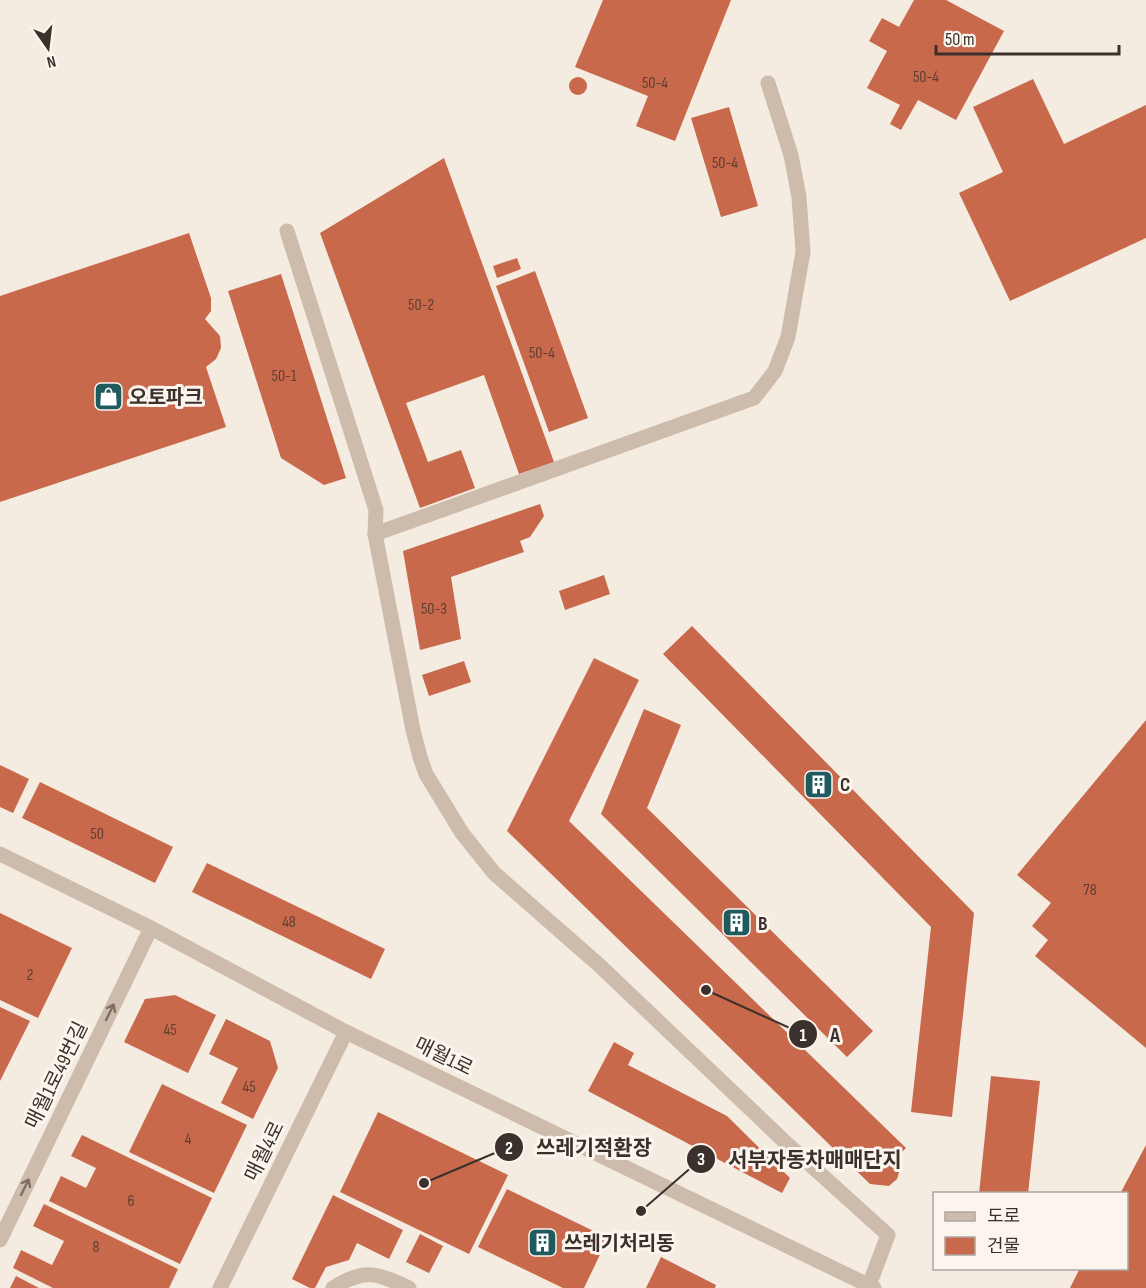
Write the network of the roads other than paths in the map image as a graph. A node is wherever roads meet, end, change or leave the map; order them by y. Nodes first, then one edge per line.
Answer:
1 (768, 83) dead end
2 (287, 231) dead end
3 (375, 534) junction
4 (0, 854) edge
5 (151, 928) junction
6 (346, 1032) junction
7 (0, 1240) edge
8 (871, 1287) edge
9 (220, 1288) edge
10 (333, 1288) edge
11 (409, 1288) edge

1 - 3 street
2 - 3 street
3 - 8 street
4 - 5 street, 매월1로
5 - 6 street, 매월1로
7 -> 5 street, 매월1로49번길
6 - 8 street, 매월1로
6 - 9 street, 매월4로
10 - 11 street

